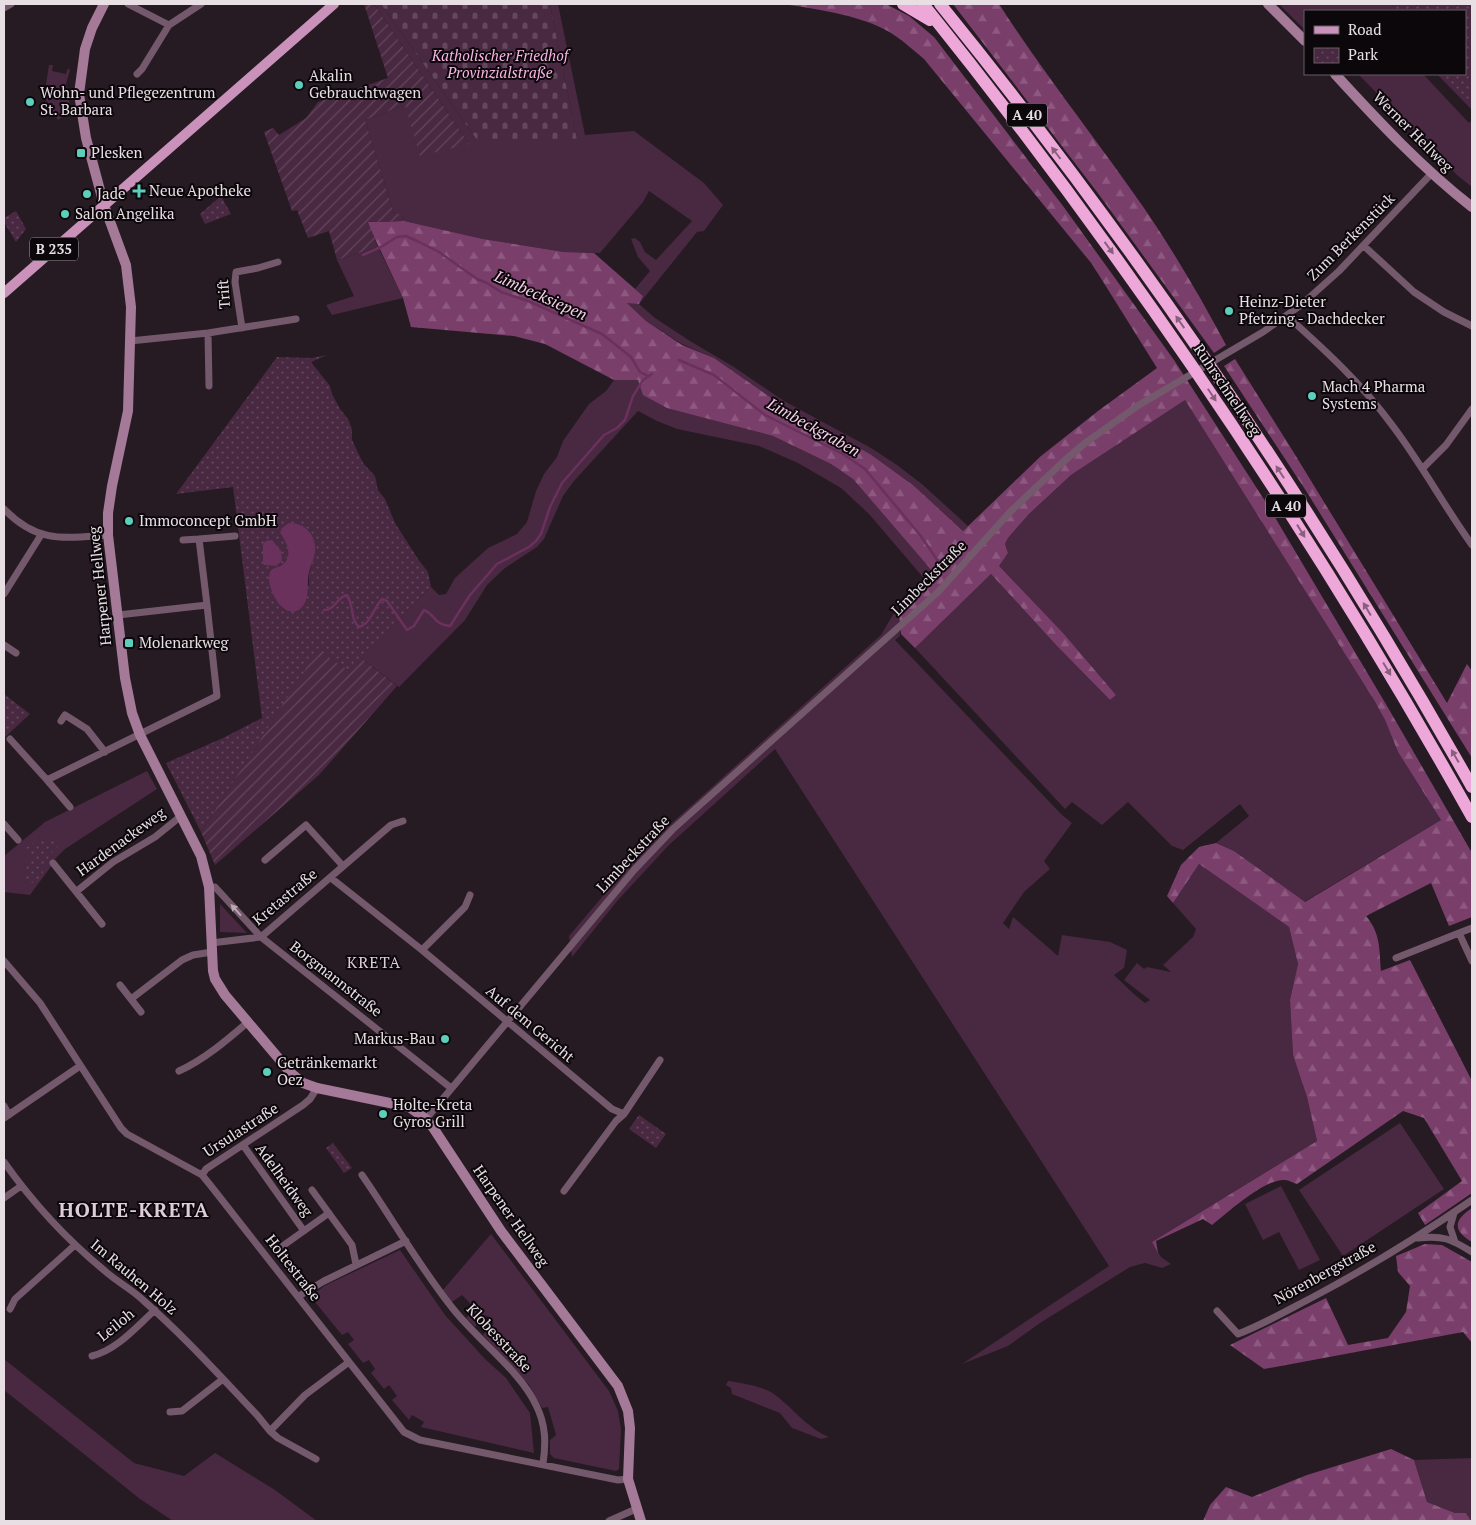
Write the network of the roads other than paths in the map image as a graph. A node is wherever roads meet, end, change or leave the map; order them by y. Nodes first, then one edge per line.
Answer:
1 (11, 4) edge
2 (104, 4) edge
3 (128, 4) edge
4 (201, 4) edge
5 (334, 4) edge
6 (903, 4) edge
7 (923, 4) edge
8 (941, 4) edge
9 (1268, 4) edge
10 (4, 8) edge
11 (169, 25) junction
12 (952, 40) junction
13 (1304, 40) edge
14 (137, 74) dead end
15 (1337, 75) edge
16 (1432, 173) junction
17 (104, 205) junction
18 (1472, 208) edge
19 (1364, 246) junction
20 (278, 262) dead end
21 (4, 293) edge
22 (1287, 316) junction
23 (296, 319) dead end
24 (1472, 326) edge
25 (242, 328) junction
26 (208, 333) junction
27 (130, 341) junction
28 (209, 386) dead end
29 (1472, 409) edge
30 (1423, 468) junction
31 (4, 509) edge
32 (41, 535) junction
33 (108, 535) junction
34 (235, 536) dead end
35 (183, 540) dead end
36 (199, 540) junction
37 (1472, 545) edge
38 (4, 594) edge
39 (207, 605) junction
40 (118, 615) junction
41 (4, 645) edge
42 (16, 653) dead end
43 (61, 721) dead end
44 (140, 735) junction
45 (10, 738) dead end
46 (105, 752) junction
47 (47, 780) junction
48 (1472, 787) edge
49 (70, 807) dead end
50 (181, 816) junction
51 (1472, 817) edge
52 (403, 821) dead end
53 (4, 824) edge
54 (18, 840) dead end
55 (265, 860) dead end
56 (53, 863) dead end
57 (343, 866) junction
58 (331, 878) junction
59 (209, 886) junction
60 (77, 891) junction
61 (470, 895) dead end
62 (102, 924) dead end
63 (1472, 928) edge
64 (1459, 933) junction
65 (261, 937) junction
66 (211, 947) junction
67 (422, 950) junction
68 (1396, 958) dead end
69 (4, 961) edge
70 (1472, 961) edge
71 (120, 985) dead end
72 (131, 999) junction
73 (141, 1012) dead end
74 (248, 1022) junction
75 (506, 1022) junction
76 (660, 1060) dead end
77 (80, 1066) junction
78 (179, 1071) dead end
79 (317, 1088) junction
80 (451, 1088) junction
81 (4, 1106) edge
82 (624, 1114) junction
83 (7, 1116) edge
84 (426, 1119) junction
85 (243, 1145) junction
86 (4, 1162) edge
87 (202, 1175) junction
88 (362, 1175) dead end
89 (20, 1186) junction
90 (312, 1190) dead end
91 (564, 1191) dead end
92 (4, 1198) edge
93 (1472, 1200) edge
94 (329, 1213) junction
95 (1454, 1213) junction
96 (304, 1231) junction
97 (1415, 1238) junction
98 (406, 1240) junction
99 (1455, 1242) junction
100 (75, 1245) junction
101 (277, 1250) dead end
102 (1472, 1252) edge
103 (356, 1264) junction
104 (299, 1296) junction
105 (10, 1310) dead end
106 (155, 1310) junction
107 (1217, 1311) dead end
108 (92, 1356) dead end
109 (349, 1362) junction
110 (223, 1379) junction
111 (170, 1412) dead end
112 (270, 1431) junction
113 (316, 1460) dead end
114 (542, 1464) junction
115 (628, 1480) junction
116 (636, 1509) junction
117 (609, 1521) edge
118 (641, 1521) edge

1 - 10 street
2 - 17 street, Harpener Hellweg
3 - 11 street
4 - 11 street
5 - 17 main road, B 235
6 - 12 highway
7 - 12 highway, Ruhrschnellweg / A 40
48 -> 8 highway, Ruhrschnellweg / A 40
9 - 13 street
11 - 14 street
12 -> 51 highway, Ruhrschnellweg / A 40
15 - 16 street, Werner Hellweg
16 - 18 street, Werner Hellweg
16 - 19 street, Zum Berkenstück
17 - 21 main road, B 235
17 - 27 street, Harpener Hellweg
19 - 22 street, Zum Berkenstück
19 - 24 street
20 - 25 street, Trift
22 - 30 street
22 - 75 street, Limbeckstraße
23 - 25 street
25 - 26 street
26 - 27 street
26 - 28 street
27 - 33 street, Harpener Hellweg
29 - 30 street
30 - 37 street
31 - 32 street
32 - 33 street
32 - 38 street
33 - 40 street, Harpener Hellweg
34 - 36 street
35 - 36 street
36 - 39 street
39 - 40 street
39 - 44 street
40 - 44 street, Harpener Hellweg
41 - 42 street
43 - 46 street
44 - 46 street
44 - 50 street, Harpener Hellweg
45 - 47 street
46 - 47 street
47 - 49 street
50 - 59 street, Harpener Hellweg
50 - 60 street, Hardenackeweg
52 - 57 street, Kretastraße
53 - 54 street
55 - 57 street
56 - 60 street, Hardenackeweg
57 - 58 street, Kretastraße
58 - 65 street, Kretastraße
58 - 67 street, Auf dem Gericht
65 -> 59 street, Borgmannstraße
59 - 66 street, Harpener Hellweg
60 - 62 street, Hardenackeweg
61 - 67 street
63 - 64 street
64 - 68 street
64 - 70 street
65 - 66 street, Kretastraße
65 - 80 street, Borgmannstraße
66 - 72 street
66 - 74 street, Harpener Hellweg
67 - 75 street, Auf dem Gericht
69 - 77 street, Holtestraße
71 - 72 street
72 - 73 street
74 - 78 street
74 - 79 street, Harpener Hellweg
75 - 80 street, Limbeckstraße
75 - 82 street, Auf dem Gericht
76 - 82 street
77 - 83 street
77 - 87 street, Holtestraße
79 - 84 street, Harpener Hellweg
79 - 85 street, Ursulastraße
80 - 84 street, Limbeckstraße
81 - 83 street
82 - 91 street
84 - 115 street, Harpener Hellweg
85 - 87 street, Ursulastraße
85 - 96 street, Adelheidweg
86 - 89 street, Im Rauhen Holz
87 - 104 street, Holtestraße
88 - 98 street, Klobesstraße
89 - 92 street
89 - 100 street, Im Rauhen Holz
90 - 94 street, Adelheidweg
93 - 95 street
94 - 96 street, Adelheidweg
94 - 103 street, Adelheidweg
95 - 97 street
95 - 99 street
96 - 101 street, Adelheidweg
97 - 99 street, Nörenbergstraße
97 - 107 street, Nörenbergstraße
98 - 103 street
98 - 114 street, Klobesstraße
99 - 102 street, Nörenbergstraße
100 - 105 street
100 - 106 street, Im Rauhen Holz
103 - 104 street
104 - 109 street, Holtestraße
106 - 108 street, Leiloh
106 - 110 street, Im Rauhen Holz
109 - 112 street
109 - 114 street, Holtestraße
110 - 111 street
110 - 112 street, Im Rauhen Holz
112 - 113 street, Im Rauhen Holz
114 - 115 street, Holtestraße
115 - 116 street, Harpener Hellweg
116 - 117 street
116 - 118 street, Harpener Hellweg

